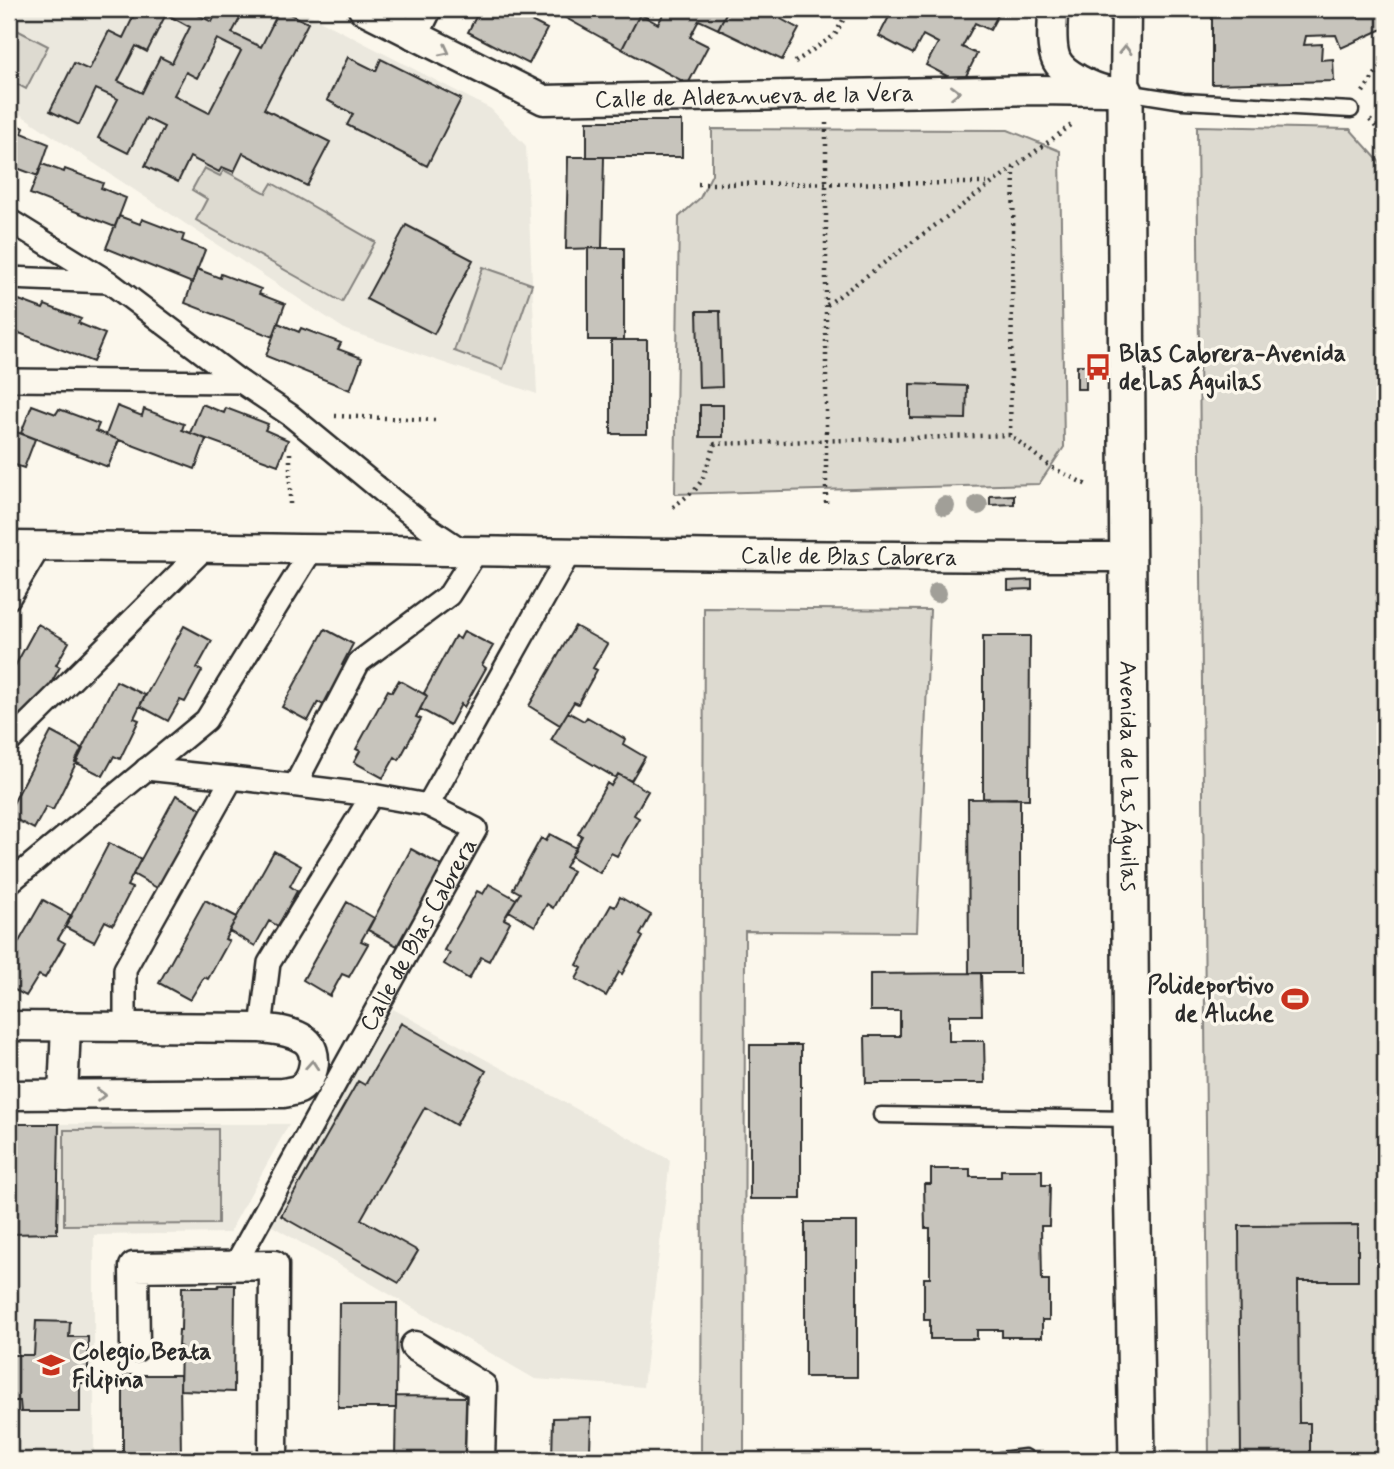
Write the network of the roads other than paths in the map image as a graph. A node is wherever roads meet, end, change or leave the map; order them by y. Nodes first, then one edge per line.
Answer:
1 (363, 9) edge
2 (427, 9) edge
3 (1053, 9) edge
4 (1126, 9) edge
5 (414, 36) junction
6 (1117, 92) junction
7 (1351, 110) road end
8 (9, 220) edge
9 (9, 278) edge
10 (109, 282) junction
11 (9, 380) edge
12 (241, 382) junction
13 (9, 546) edge
14 (40, 546) junction
15 (206, 547) junction
16 (313, 548) junction
17 (470, 550) junction
18 (570, 552) junction
19 (1128, 557) junction
20 (9, 598) edge
21 (9, 742) edge
22 (146, 769) junction
23 (232, 778) junction
24 (295, 785) junction
25 (372, 795) junction
26 (429, 805) junction
27 (9, 883) edge
28 (9, 1026) edge
29 (66, 1026) junction
30 (125, 1026) junction
31 (261, 1028) junction
32 (9, 1095) edge
33 (63, 1095) junction
34 (881, 1115) dead end
35 (1132, 1119) junction
36 (235, 1265) junction
37 (415, 1346) dead end
38 (135, 1347) dead end
39 (273, 1460) edge
40 (480, 1460) edge
41 (1000, 1460) edge
42 (1029, 1460) edge
43 (1137, 1460) edge

1 - 5 street, Calle de Aldeanueva de la Vera
2 - 5 street
3 - 6 street
6 -> 4 street, Avenida de Las Águilas
5 -> 6 street, Calle de Aldeanueva de la Vera
6 - 7 lane
6 - 19 street, Avenida de Las Águilas
8 - 10 street
9 - 10 street
10 - 12 street
11 - 12 street
12 - 17 street
13 - 14 street, Calle de Blas Cabrera
14 - 15 street, Calle de Blas Cabrera
14 - 20 street
15 - 16 street, Calle de Blas Cabrera
15 - 21 street
16 - 17 street, Calle de Blas Cabrera
16 - 22 street
17 - 18 street, Calle de Blas Cabrera
17 - 24 street
18 - 19 street, Calle de Blas Cabrera
18 - 26 street, Calle de Blas Cabrera
19 - 35 street, Avenida de Las Águilas
22 - 23 street
22 - 27 street
23 - 24 street
23 - 30 street
24 - 25 street
25 - 26 street
25 - 31 street
26 - 36 street, Calle de Blas Cabrera
28 - 29 street
29 - 30 street
29 - 33 street
30 - 31 street
33 -> 31 street
32 - 33 street
34 - 35 lane
35 - 43 street, Avenida de Las Águilas
36 - 38 street
36 - 39 street
37 - 40 street
41 - 42 lane

